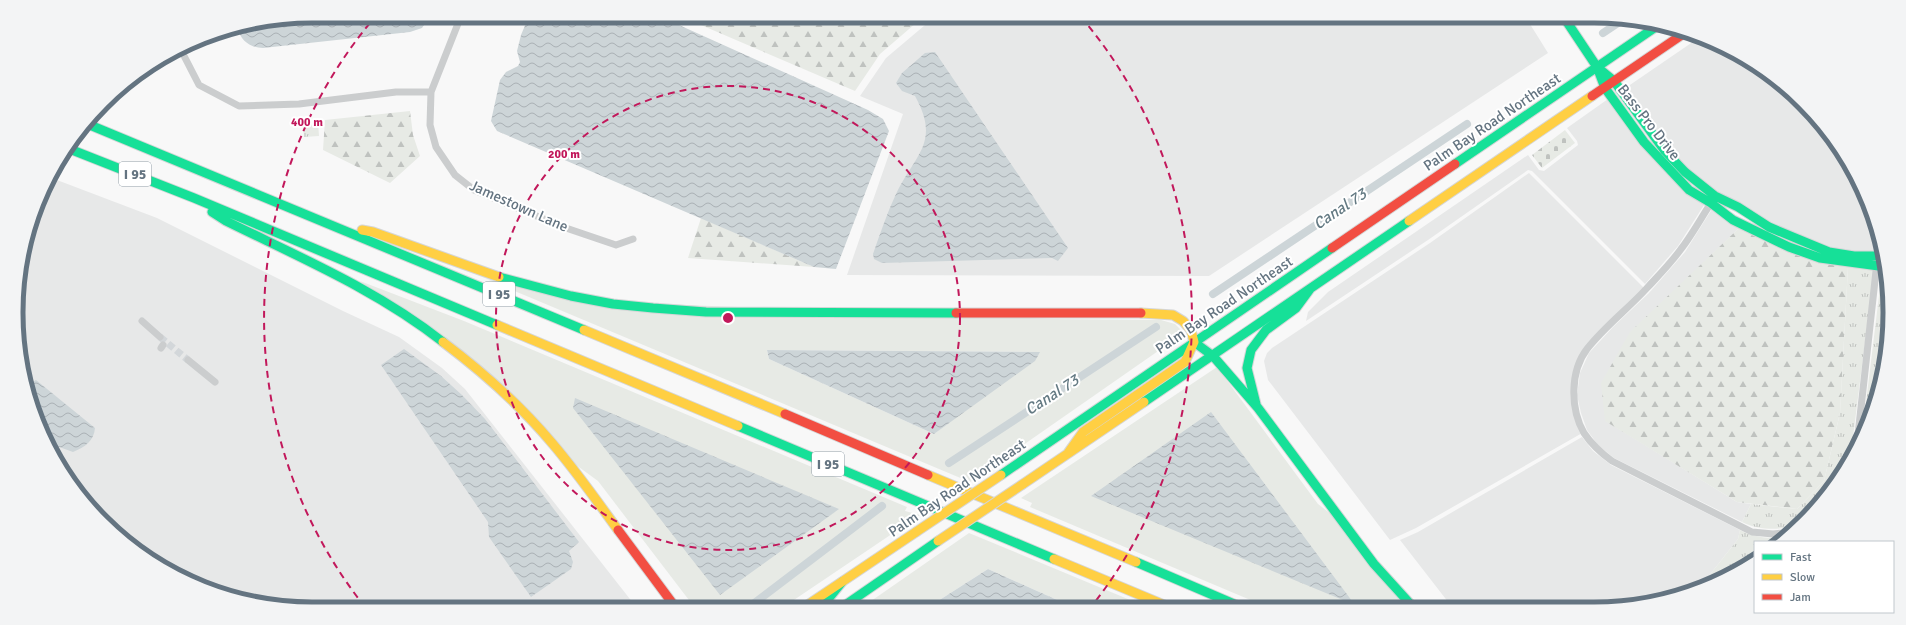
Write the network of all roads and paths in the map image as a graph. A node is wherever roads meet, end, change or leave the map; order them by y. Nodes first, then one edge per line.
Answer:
1 (458, 23) edge
2 (1568, 23) edge
3 (1652, 29) edge
4 (1680, 36) edge
5 (183, 54) edge
6 (1597, 67) junction
7 (1614, 81) junction
8 (1605, 88) junction
9 (431, 92) junction
10 (92, 126) edge
11 (73, 150) edge
12 (194, 198) junction
13 (1711, 203) junction
14 (331, 225) junction
15 (633, 239) dead end
16 (1877, 256) edge
17 (1879, 266) edge
18 (1881, 274) edge
19 (1310, 289) junction
20 (142, 321) dead end
21 (160, 337) tunnel mouth
22 (1194, 342) junction
23 (1213, 356) junction
24 (188, 360) tunnel mouth
25 (215, 382) dead end
26 (1258, 408) junction
27 (1859, 426) edge
28 (1068, 453) junction
29 (1780, 533) edge
30 (842, 582) junction
31 (672, 602) edge
32 (812, 602) edge
33 (826, 602) edge
34 (850, 602) edge
35 (1157, 602) edge
36 (1229, 602) edge
37 (1408, 602) edge

1 - 9 street, Jamestown Lane
2 - 6 main road
3 - 6 main road, Palm Bay Road Northeast
4 - 7 main road
5 - 9 street
6 - 7 main road, Bass Pro Drive
6 - 8 main road, Bass Pro Drive
6 - 22 main road, Palm Bay Road Northeast
7 - 8 main road
7 - 16 main road, Bass Pro Drive
8 - 13 main road, Bass Pro Drive
8 - 19 main road
9 - 15 street, Jamestown Lane
10 - 14 main road, I 95
11 - 12 main road, I 95
12 - 31 main road
12 - 35 main road, I 95
13 - 17 main road, Bass Pro Drive
13 - 29 street
14 - 22 main road
14 - 36 main road, I 95
18 - 27 street
19 - 23 main road
19 - 26 main road
20 - 21 street
22 - 23 main road
22 - 28 main road
22 - 30 main road, Palm Bay Road Northeast, bridge
23 - 26 main road
23 - 28 main road
24 - 25 street
26 - 37 main road
28 - 34 main road, bridge
30 - 32 main road, Palm Bay Road Northeast
30 - 33 main road

